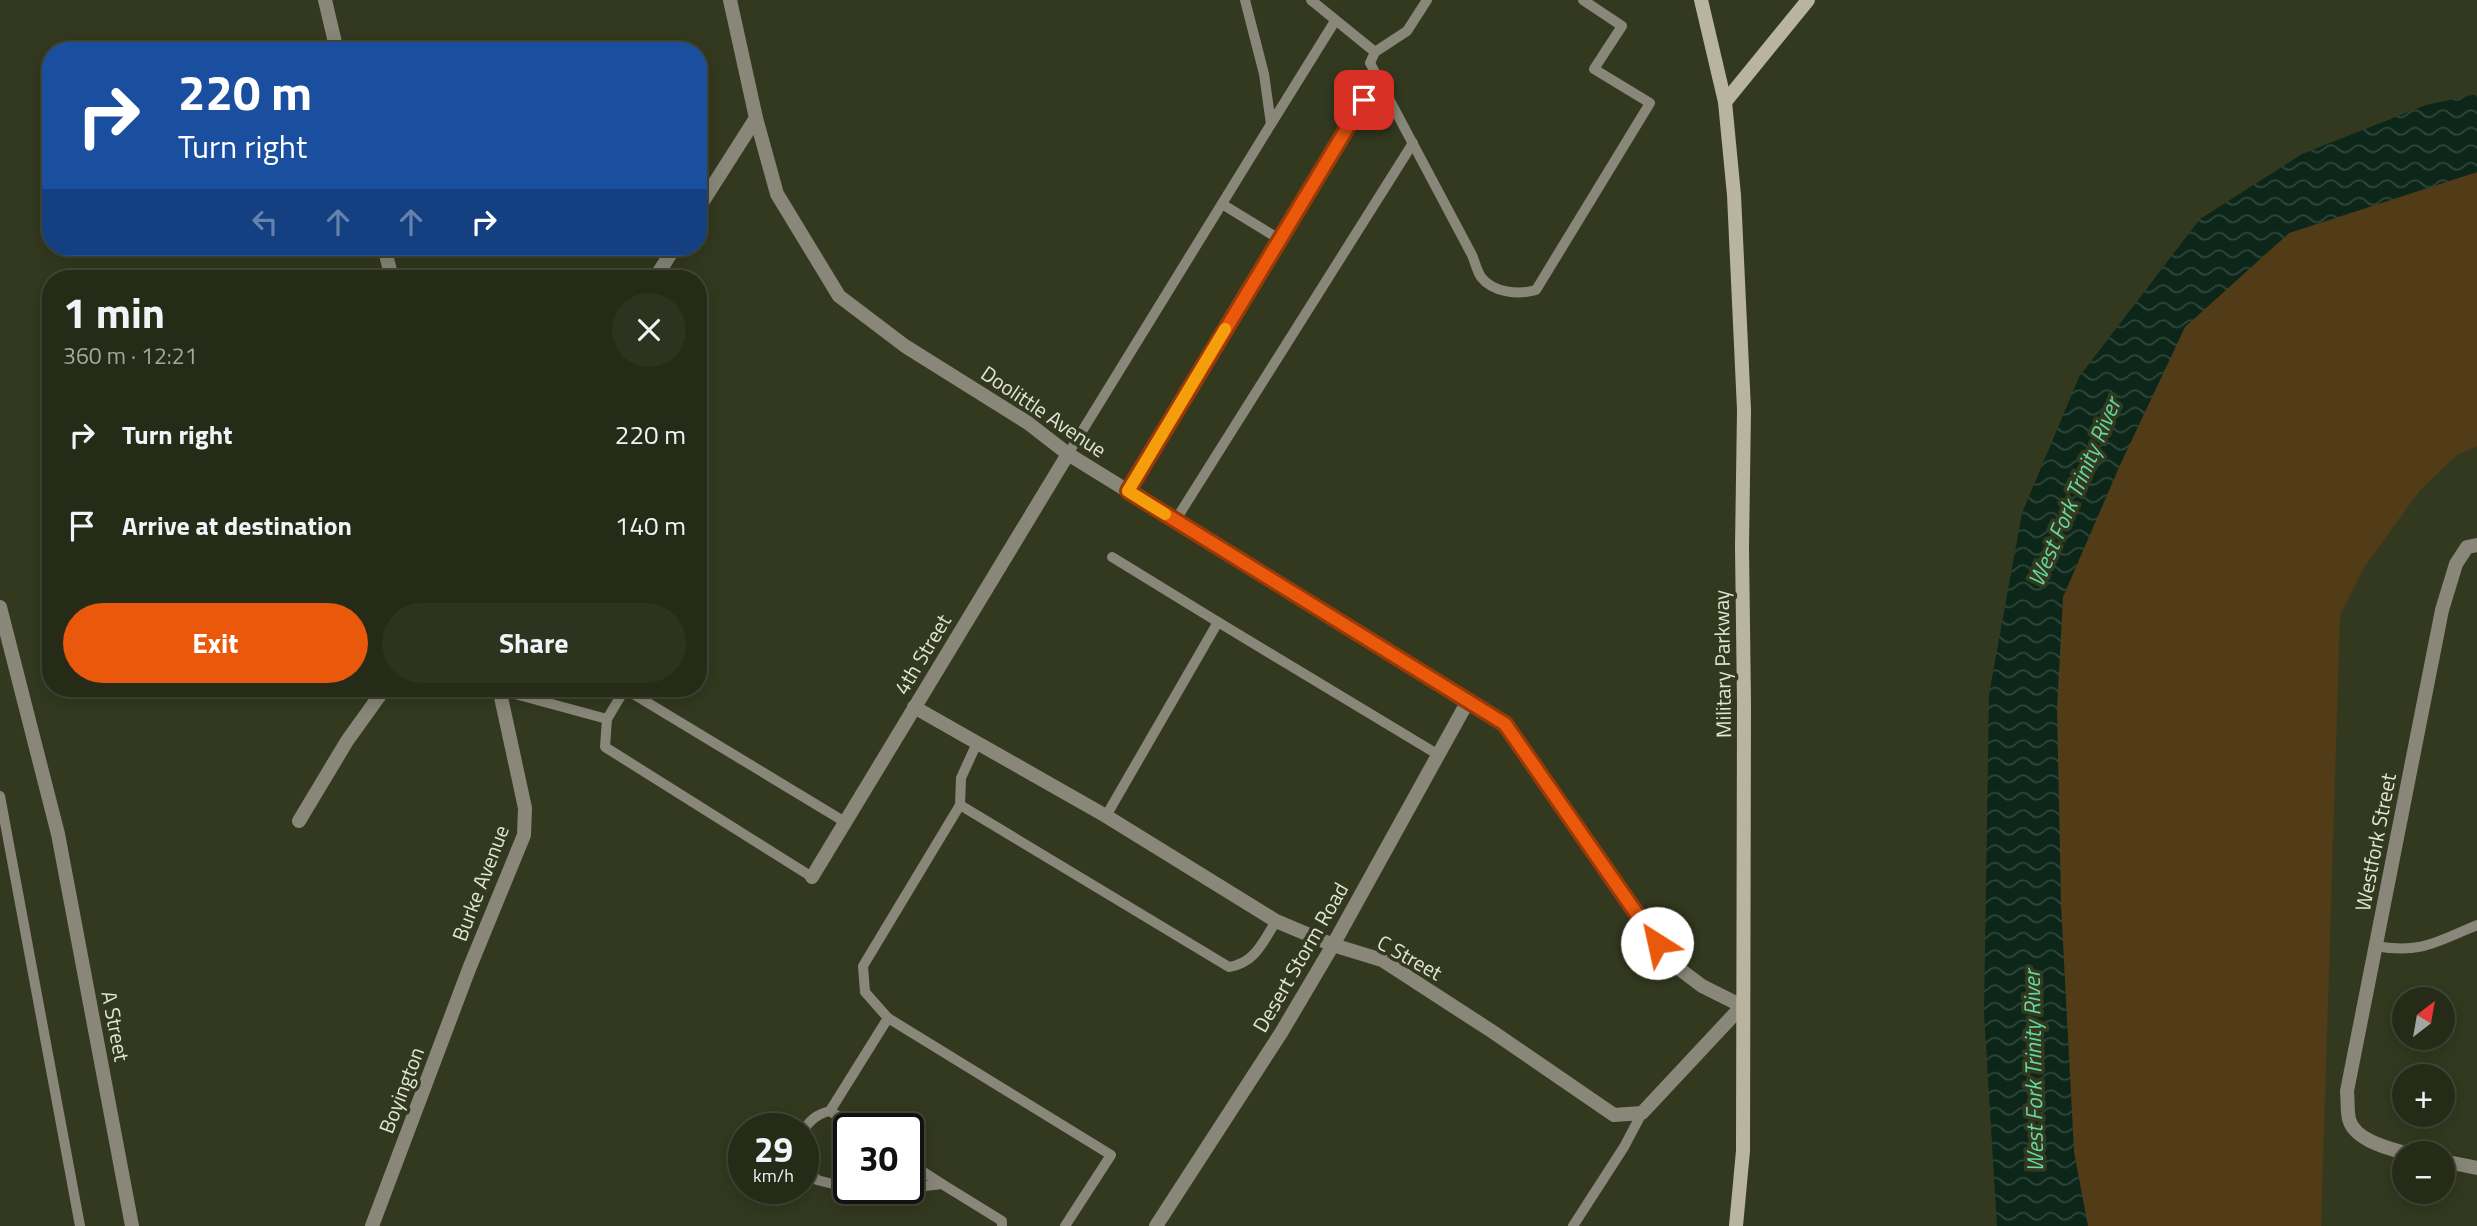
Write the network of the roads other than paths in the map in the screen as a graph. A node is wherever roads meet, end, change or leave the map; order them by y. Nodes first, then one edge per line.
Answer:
1 (325, 0) edge
2 (730, 0) edge
3 (1245, 0) edge
4 (1311, 0) edge
5 (1427, 0) edge
6 (1583, 0) edge
7 (1701, 0) edge
8 (1808, 0) edge
9 (1335, 21) junction
10 (335, 42) edge
11 (1374, 52) junction
12 (1378, 77) junction
13 (1725, 102) junction
14 (755, 118) junction
15 (1271, 124) junction
16 (1413, 143) junction
17 (707, 195) edge
18 (1222, 204) junction
19 (1279, 239) junction
20 (1068, 454) junction
21 (1128, 491) junction
22 (1175, 521) junction
23 (2477, 545) edge
24 (1112, 557) dead end
25 (0, 607) edge
26 (1218, 622) junction
27 (379, 697) edge
28 (502, 697) edge
29 (529, 697) edge
30 (619, 697) edge
31 (639, 697) edge
32 (1468, 701) junction
33 (914, 707) junction
34 (607, 719) junction
35 (977, 743) junction
36 (1437, 754) junction
37 (0, 796) edge
38 (960, 805) junction
39 (1106, 816) junction
40 (299, 821) dead end
41 (845, 822) junction
42 (812, 877) joint
43 (1276, 921) junction
44 (2477, 925) edge
45 (1334, 945) junction
46 (2375, 946) junction
47 (469, 970) joint
48 (1742, 1006) junction
49 (888, 1018) junction
50 (830, 1111) junction
51 (833, 1113) edge
52 (819, 1114) edge
53 (1642, 1114) junction
54 (2392, 1150) edge
55 (2455, 1163) edge
56 (2477, 1168) edge
57 (924, 1172) edge
58 (942, 1184) junction
59 (924, 1186) edge
60 (80, 1226) edge
61 (132, 1226) edge
62 (372, 1226) edge
63 (1002, 1226) edge
64 (1065, 1226) edge
65 (1156, 1226) edge
66 (1573, 1226) edge
67 (1736, 1226) edge

1 - 10 street
2 - 14 street, Doolittle Avenue
3 - 15 lane
4 - 9 lane
5 - 11 lane
6 - 16 lane
7 - 13 street, Military Parkway
8 - 13 street
9 - 11 lane
9 - 15 lane
11 - 12 lane
12 - 16 lane
12 - 19 lane
13 - 48 street, Military Parkway
14 - 17 street
14 - 20 street, Doolittle Avenue
15 - 18 lane
16 - 22 lane
18 - 19 lane
18 - 20 lane
19 - 21 lane
20 - 21 street, Doolittle Avenue
20 - 33 street, 4th Street
21 - 22 street, Doolittle Avenue
22 - 32 street, Doolittle Avenue
23 - 46 street, Westfork Street
24 - 26 lane
25 - 61 street, A Street
26 - 36 lane
26 - 39 lane
27 - 40 street
28 - 47 street, Burke Avenue
29 - 34 lane
30 - 34 lane
31 - 41 lane
32 - 36 street, Desert Storm Road
32 - 48 street, Doolittle Avenue
33 - 35 street, C Street
33 - 41 street, 4th Street
34 - 42 lane
35 - 38 lane
35 - 39 street, C Street
36 - 45 street, Desert Storm Road
37 - 60 lane
38 - 43 lane
38 - 49 lane
39 - 43 street, C Street
41 - 42 street, 4th Street
43 - 45 street, C Street
44 - 46 lane
45 - 53 street, C Street
45 - 65 street, Desert Storm Road
46 - 54 street, Westfork Street
47 - 62 street, Boyington
48 - 53 street
48 - 67 street, Military Parkway
49 - 50 lane
49 - 64 lane
50 - 51 lane
50 - 52 lane
53 - 66 lane
55 - 56 street
57 - 58 lane
58 - 59 lane
58 - 63 lane

